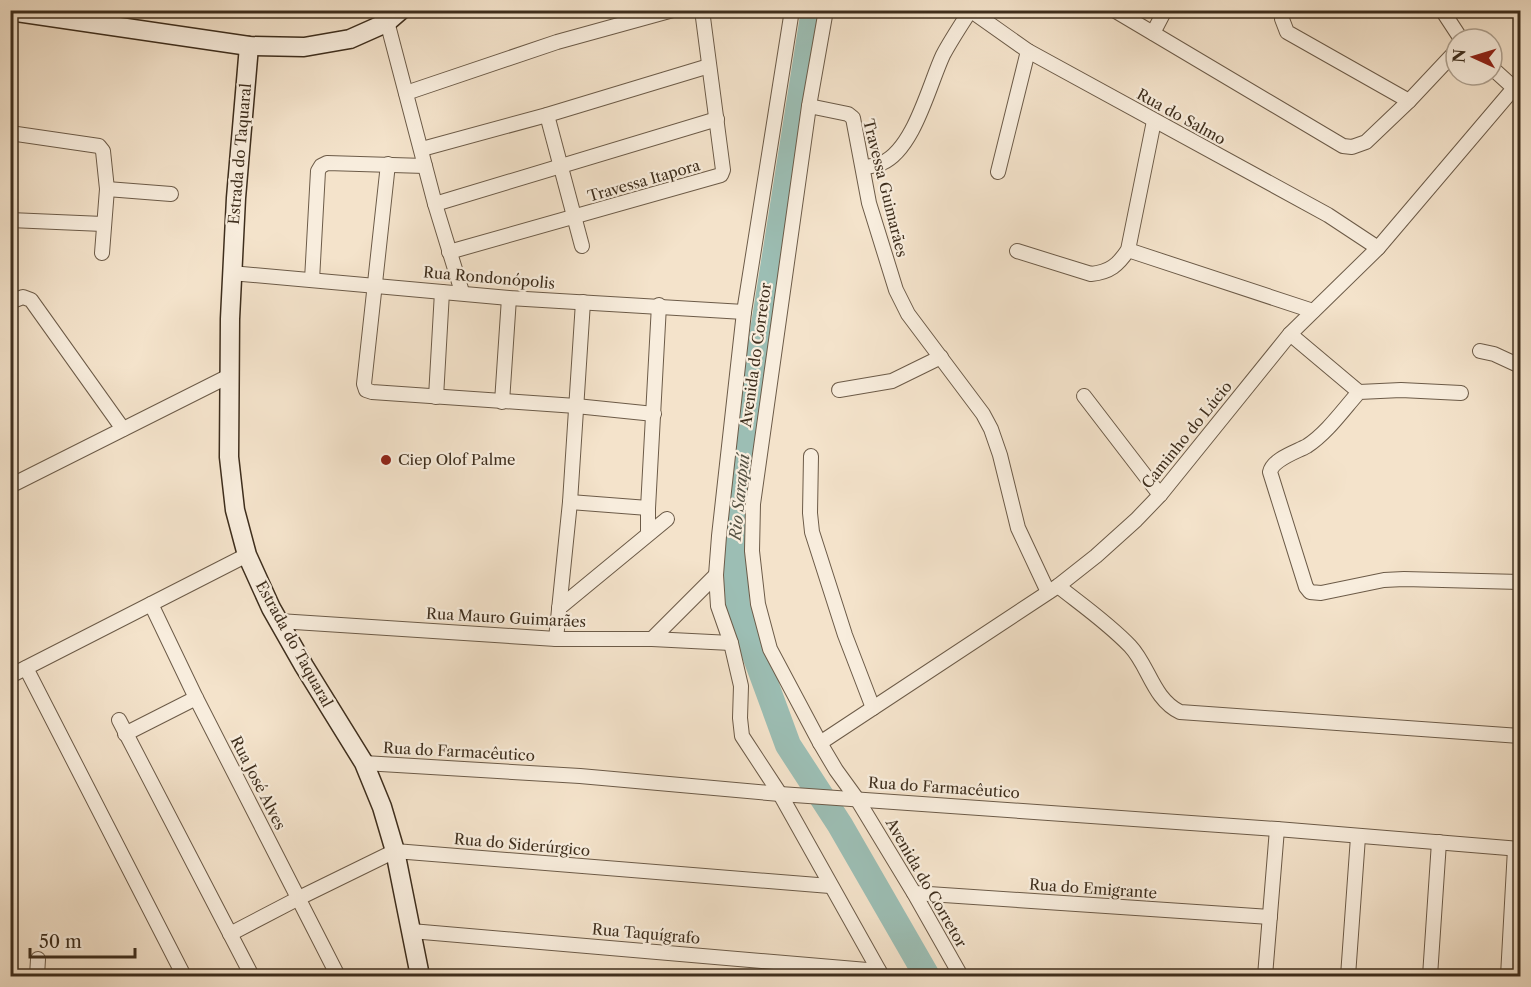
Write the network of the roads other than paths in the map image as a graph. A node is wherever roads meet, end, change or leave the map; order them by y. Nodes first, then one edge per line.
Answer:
1 (401, 10) edge
2 (673, 10) edge
3 (702, 10) edge
4 (792, 10) edge
5 (826, 10) edge
6 (1114, 10) edge
7 (1165, 10) edge
8 (1283, 10) edge
9 (1442, 10) edge
10 (10, 11) edge
11 (970, 11) edge
12 (385, 17) edge
13 (1453, 27) edge
14 (1153, 33) junction
15 (249, 46) junction
16 (1028, 51) junction
17 (1444, 64) edge
18 (709, 66) junction
19 (1504, 76) edge
20 (1517, 85) edge
21 (406, 93) junction
22 (1409, 101) junction
23 (808, 106) junction
24 (547, 115) junction
25 (717, 119) junction
26 (1154, 121) junction
27 (10, 133) edge
28 (422, 149) junction
29 (388, 164) junction
30 (425, 166) junction
31 (561, 166) junction
32 (863, 168) junction
33 (998, 172) dead end
34 (107, 189) junction
35 (171, 194) dead end
36 (435, 204) junction
37 (574, 217) junction
38 (10, 220) edge
39 (103, 224) junction
40 (582, 246) dead end
41 (1378, 248) junction
42 (1128, 250) junction
43 (1017, 251) dead end
44 (449, 252) junction
45 (102, 253) dead end
46 (231, 273) junction
47 (312, 280) junction
48 (375, 284) junction
49 (442, 291) junction
50 (462, 292) junction
51 (509, 297) junction
52 (10, 302) edge
53 (583, 302) junction
54 (659, 305) junction
55 (1313, 311) junction
56 (744, 312) junction
57 (1290, 334) junction
58 (1480, 351) dead end
59 (941, 357) junction
60 (1521, 366) edge
61 (229, 376) junction
62 (839, 390) dead end
63 (1359, 392) junction
64 (1461, 393) dead end
65 (1084, 396) dead end
66 (435, 397) junction
67 (502, 402) junction
68 (576, 406) junction
69 (654, 414) junction
70 (123, 429) junction
71 (811, 456) dead end
72 (10, 486) edge
73 (1161, 495) junction
74 (570, 502) junction
75 (648, 508) junction
76 (667, 519) dead end
77 (648, 533) junction
78 (247, 555) junction
79 (716, 575) junction
80 (1521, 582) edge
81 (1053, 589) junction
82 (151, 604) junction
83 (559, 608) junction
84 (279, 621) junction
85 (556, 639) junction
86 (652, 639) junction
87 (731, 643) junction
88 (26, 668) junction
89 (10, 676) edge
90 (196, 698) junction
91 (873, 708) junction
92 (118, 720) dead end
93 (125, 734) junction
94 (1521, 736) edge
95 (819, 743) junction
96 (364, 763) junction
97 (780, 794) junction
98 (857, 799) junction
99 (1277, 829) junction
100 (1358, 837) junction
101 (1439, 842) junction
102 (1518, 849) edge
103 (395, 851) junction
104 (830, 886) junction
105 (914, 893) junction
106 (299, 898) junction
107 (1270, 917) junction
108 (411, 931) junction
109 (230, 934) junction
110 (38, 958) dead end
111 (881, 974) edge
112 (37, 976) edge
113 (184, 976) edge
114 (252, 976) edge
115 (338, 976) edge
116 (420, 976) edge
117 (961, 976) edge
118 (1265, 976) edge
119 (1348, 976) edge
120 (1430, 976) edge
121 (1508, 976) edge

1 - 12 street
2 - 21 street
3 - 18 street, Travessa Itapora
4 - 56 street, Avenida do Corretor
5 - 23 street, Avenida do Corretor
6 - 14 street
7 - 14 street
8 - 22 street
9 - 13 street
10 - 15 street
11 - 16 street, Rua do Salmo
11 - 32 street
12 - 15 street
12 - 21 street
14 - 22 street
15 - 46 street, Estrada do Taquaral
16 - 26 street, Rua do Salmo
16 - 33 street
17 - 22 street
18 - 24 street
18 - 25 street, Travessa Itapora
19 - 20 street
20 - 41 street, Caminho do Lúcio
21 - 28 street
23 - 32 street, Travessa Guimarães
23 - 95 street, Avenida do Corretor
24 - 28 street
24 - 31 street
25 - 31 street
25 - 37 street, Travessa Itapora
26 - 41 street, Rua do Salmo
26 - 42 street
27 - 34 street
28 - 30 street
29 - 30 street
29 - 47 street
29 - 48 street
30 - 36 street
31 - 36 street
31 - 37 street
32 - 59 street, Travessa Guimarães
34 - 35 street
34 - 39 street
36 - 44 street
37 - 40 street
37 - 44 street, Travessa Itapora
38 - 39 street
39 - 45 street
41 - 55 street, Caminho do Lúcio
42 - 43 street
42 - 55 street
44 - 50 street
46 - 47 street, Rua Rondonópolis
46 - 61 street, Estrada do Taquaral
47 - 48 street, Rua Rondonópolis
48 - 49 street, Rua Rondonópolis
48 - 66 street
49 - 50 street, Rua Rondonópolis
49 - 66 street
50 - 51 street, Rua Rondonópolis
51 - 53 street, Rua Rondonópolis
51 - 67 street
52 - 70 street
53 - 54 street, Rua Rondonópolis
53 - 68 street
54 - 56 street, Rua Rondonópolis
54 - 69 street
55 - 57 street, Caminho do Lúcio
56 - 79 street, Avenida do Corretor
57 - 63 street
57 - 73 street, Caminho do Lúcio
58 - 60 street
59 - 62 street
59 - 81 street, Travessa Guimarães
61 - 70 street
61 - 78 street, Estrada do Taquaral
63 - 64 street
63 - 80 street
65 - 73 street
66 - 67 street
67 - 68 street
68 - 69 street
68 - 74 street
69 - 75 street
70 - 72 street
71 - 91 street
73 - 81 street, Caminho do Lúcio
74 - 75 street
74 - 83 street
75 - 77 street
76 - 77 street
77 - 83 street
78 - 82 street
78 - 84 street, Estrada do Taquaral
79 - 86 street
79 - 87 street, Avenida do Corretor
81 - 91 street, Caminho do Lúcio
81 - 94 street
82 - 88 street
82 - 90 street, Rua José Alves
83 - 85 street
84 - 85 street, Rua Mauro Guimarães
84 - 96 street, Estrada do Taquaral
85 - 86 street, Rua Mauro Guimarães
86 - 87 street, Rua Mauro Guimarães
87 - 97 street, Avenida do Corretor
88 - 89 street
88 - 113 street
90 - 93 street
90 - 106 street, Rua José Alves
91 - 95 street, Caminho do Lúcio
92 - 93 street
93 - 109 street
95 - 98 street, Avenida do Corretor
96 - 97 street, Rua do Farmacêutico
96 - 103 street, Estrada do Taquaral
97 - 98 street, Rua do Farmacêutico
97 - 104 street, Avenida do Corretor
98 - 99 street, Rua do Farmacêutico
98 - 105 street, Avenida do Corretor
99 - 100 street, Rua do Farmacêutico
99 - 107 street
100 - 101 street, Rua do Farmacêutico
100 - 119 street
101 - 102 street, Rua do Farmacêutico
101 - 120 street
102 - 121 street
103 - 104 street, Rua do Siderúrgico
103 - 106 street
103 - 108 street, Estrada do Taquaral
104 - 111 street, Avenida do Corretor
105 - 107 street, Rua do Emigrante
105 - 117 street, Avenida do Corretor
106 - 109 street
106 - 115 street, Rua José Alves
107 - 118 street
108 - 111 street, Rua Taquígrafo
108 - 116 street, Estrada do Taquaral
109 - 114 street
110 - 112 street

